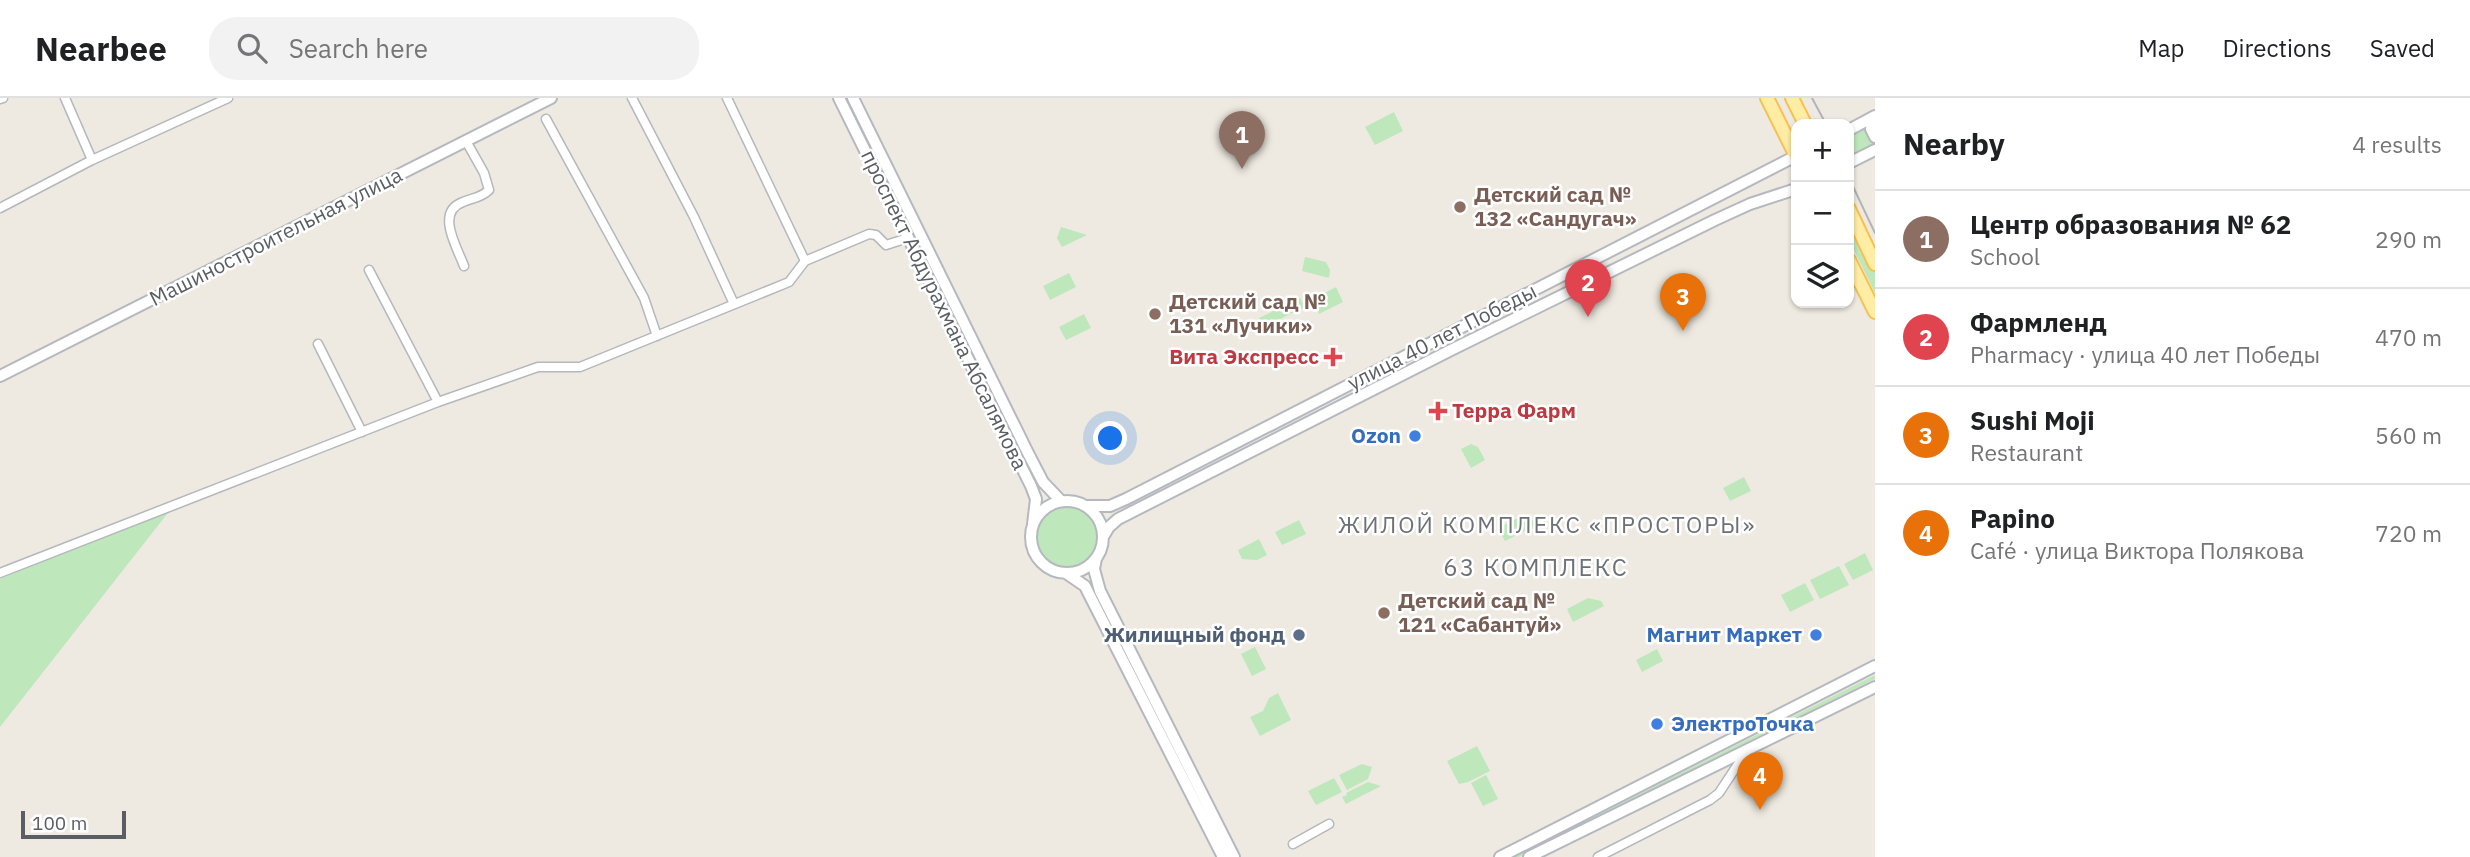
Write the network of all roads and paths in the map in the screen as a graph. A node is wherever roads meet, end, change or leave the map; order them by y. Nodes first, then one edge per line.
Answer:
1 (65, 98) edge
2 (228, 98) edge
3 (551, 98) edge
4 (632, 98) edge
5 (727, 98) edge
6 (839, 98) edge
7 (853, 98) edge
8 (1767, 98) edge
9 (1792, 98) edge
10 (1875, 117) edge
11 (547, 119) dead end
12 (1802, 119) edge
13 (1854, 128) edge
14 (1875, 137) edge
15 (466, 141) junction
16 (1791, 146) edge
17 (1875, 150) edge
18 (1791, 159) edge
19 (92, 160) junction
20 (1854, 160) edge
21 (1791, 191) edge
22 (0, 208) edge
23 (1854, 223) edge
24 (908, 238) junction
25 (1629, 240) junction
26 (1638, 259) junction
27 (805, 261) junction
28 (1875, 264) edge
29 (464, 266) dead end
30 (369, 270) dead end
31 (1854, 270) edge
32 (734, 304) junction
33 (1875, 312) edge
34 (657, 335) junction
35 (318, 344) dead end
36 (0, 376) edge
37 (438, 402) junction
38 (362, 432) junction
39 (1061, 501) junction
40 (1086, 506) junction
41 (1033, 524) junction
42 (1103, 537) junction
43 (1097, 558) junction
44 (0, 573) edge
45 (1066, 573) junction
46 (1875, 666) edge
47 (1875, 687) edge
48 (1749, 747) junction
49 (1329, 824) dead end
50 (1293, 844) dead end
51 (1223, 857) edge
52 (1234, 857) edge
53 (1500, 857) edge
54 (1529, 857) edge
55 (1598, 857) edge

1 - 19 street
2 - 19 street
3 - 15 street, Машиностроительная улица
4 - 32 street
5 - 27 street
6 - 24 street, проспект Абдурахмана Абсалямова
7 - 39 street, проспект Абдурахмана Абсалямова
8 - 16 main road
9 - 12 main road
10 - 13 street
10 - 14 street
11 - 34 street
15 - 29 street
15 - 36 street, Машиностроительная улица
17 - 20 street
18 - 25 street, улица 40 лет Победы
19 - 22 street
21 - 26 street, улица 40 лет Победы
23 - 28 main road
24 - 27 street
24 - 41 street, проспект Абдурахмана Абсалямова
25 - 26 street
25 - 40 street, улица 40 лет Победы
26 - 42 street, улица 40 лет Победы
27 - 32 street
30 - 37 street
31 - 33 main road
32 - 34 street
34 - 37 street
35 - 38 street
37 - 38 street
38 - 44 street
39 - 40 street
39 - 41 street
40 - 42 street
41 - 45 street
42 - 43 street
43 - 45 street
43 - 52 street
45 - 51 street
46 - 53 street
47 - 48 street
48 - 54 street
48 - 55 street
49 - 50 street

